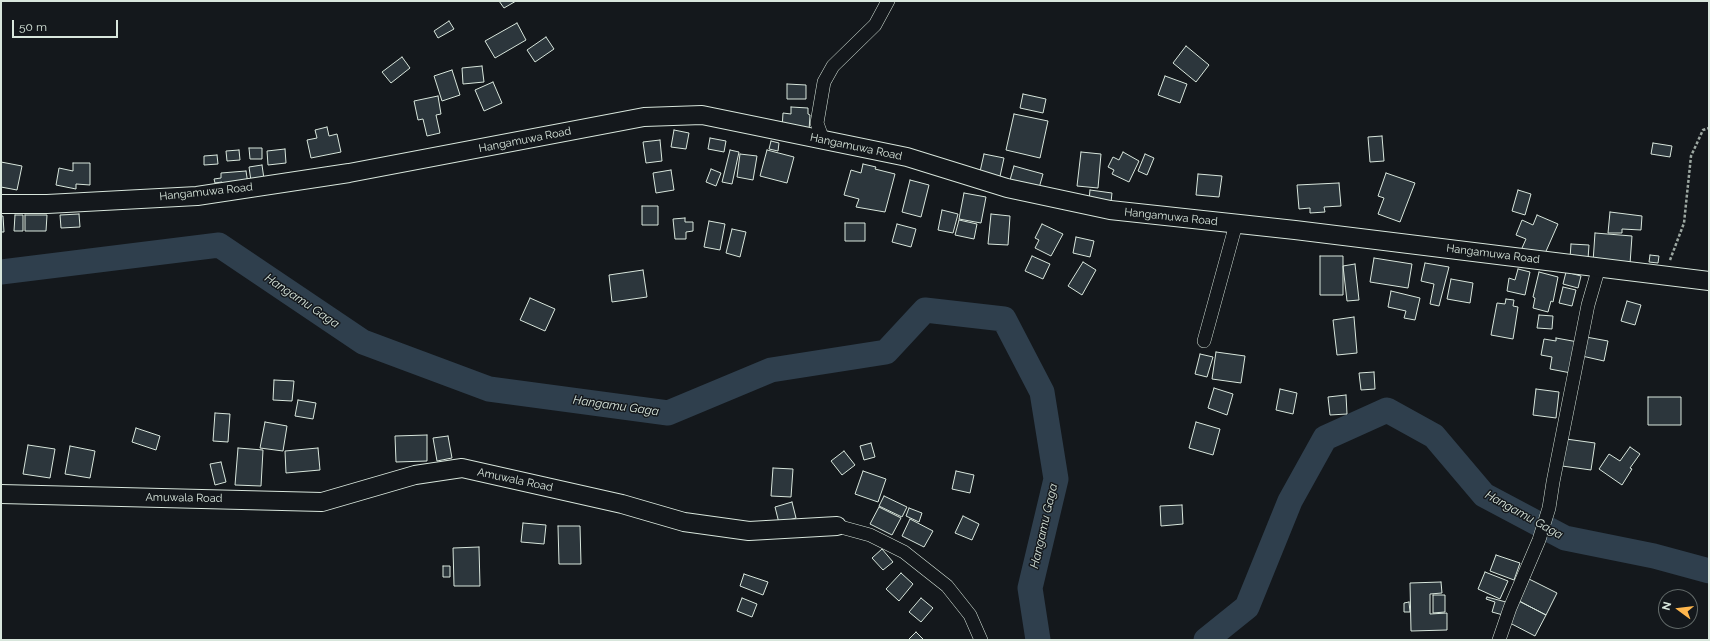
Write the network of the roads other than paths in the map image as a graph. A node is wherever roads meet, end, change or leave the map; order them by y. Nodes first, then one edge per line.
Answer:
1 (888, 1) edge
2 (823, 140) junction
3 (1, 204) edge
4 (1236, 224) junction
5 (1599, 267) junction
6 (1709, 281) edge
7 (1204, 341) dead end
8 (1, 494) edge
9 (837, 526) joint
10 (981, 640) edge
11 (1499, 640) edge

1 - 2 street
2 - 3 street, Hangamuwa Road
2 - 4 street, Hangamuwa Road
4 - 5 street, Hangamuwa Road
4 - 7 street
5 - 6 street, Hangamuwa Road
5 - 11 street
8 - 9 street, Amuwala Road
9 - 10 street, Amuwala Road

